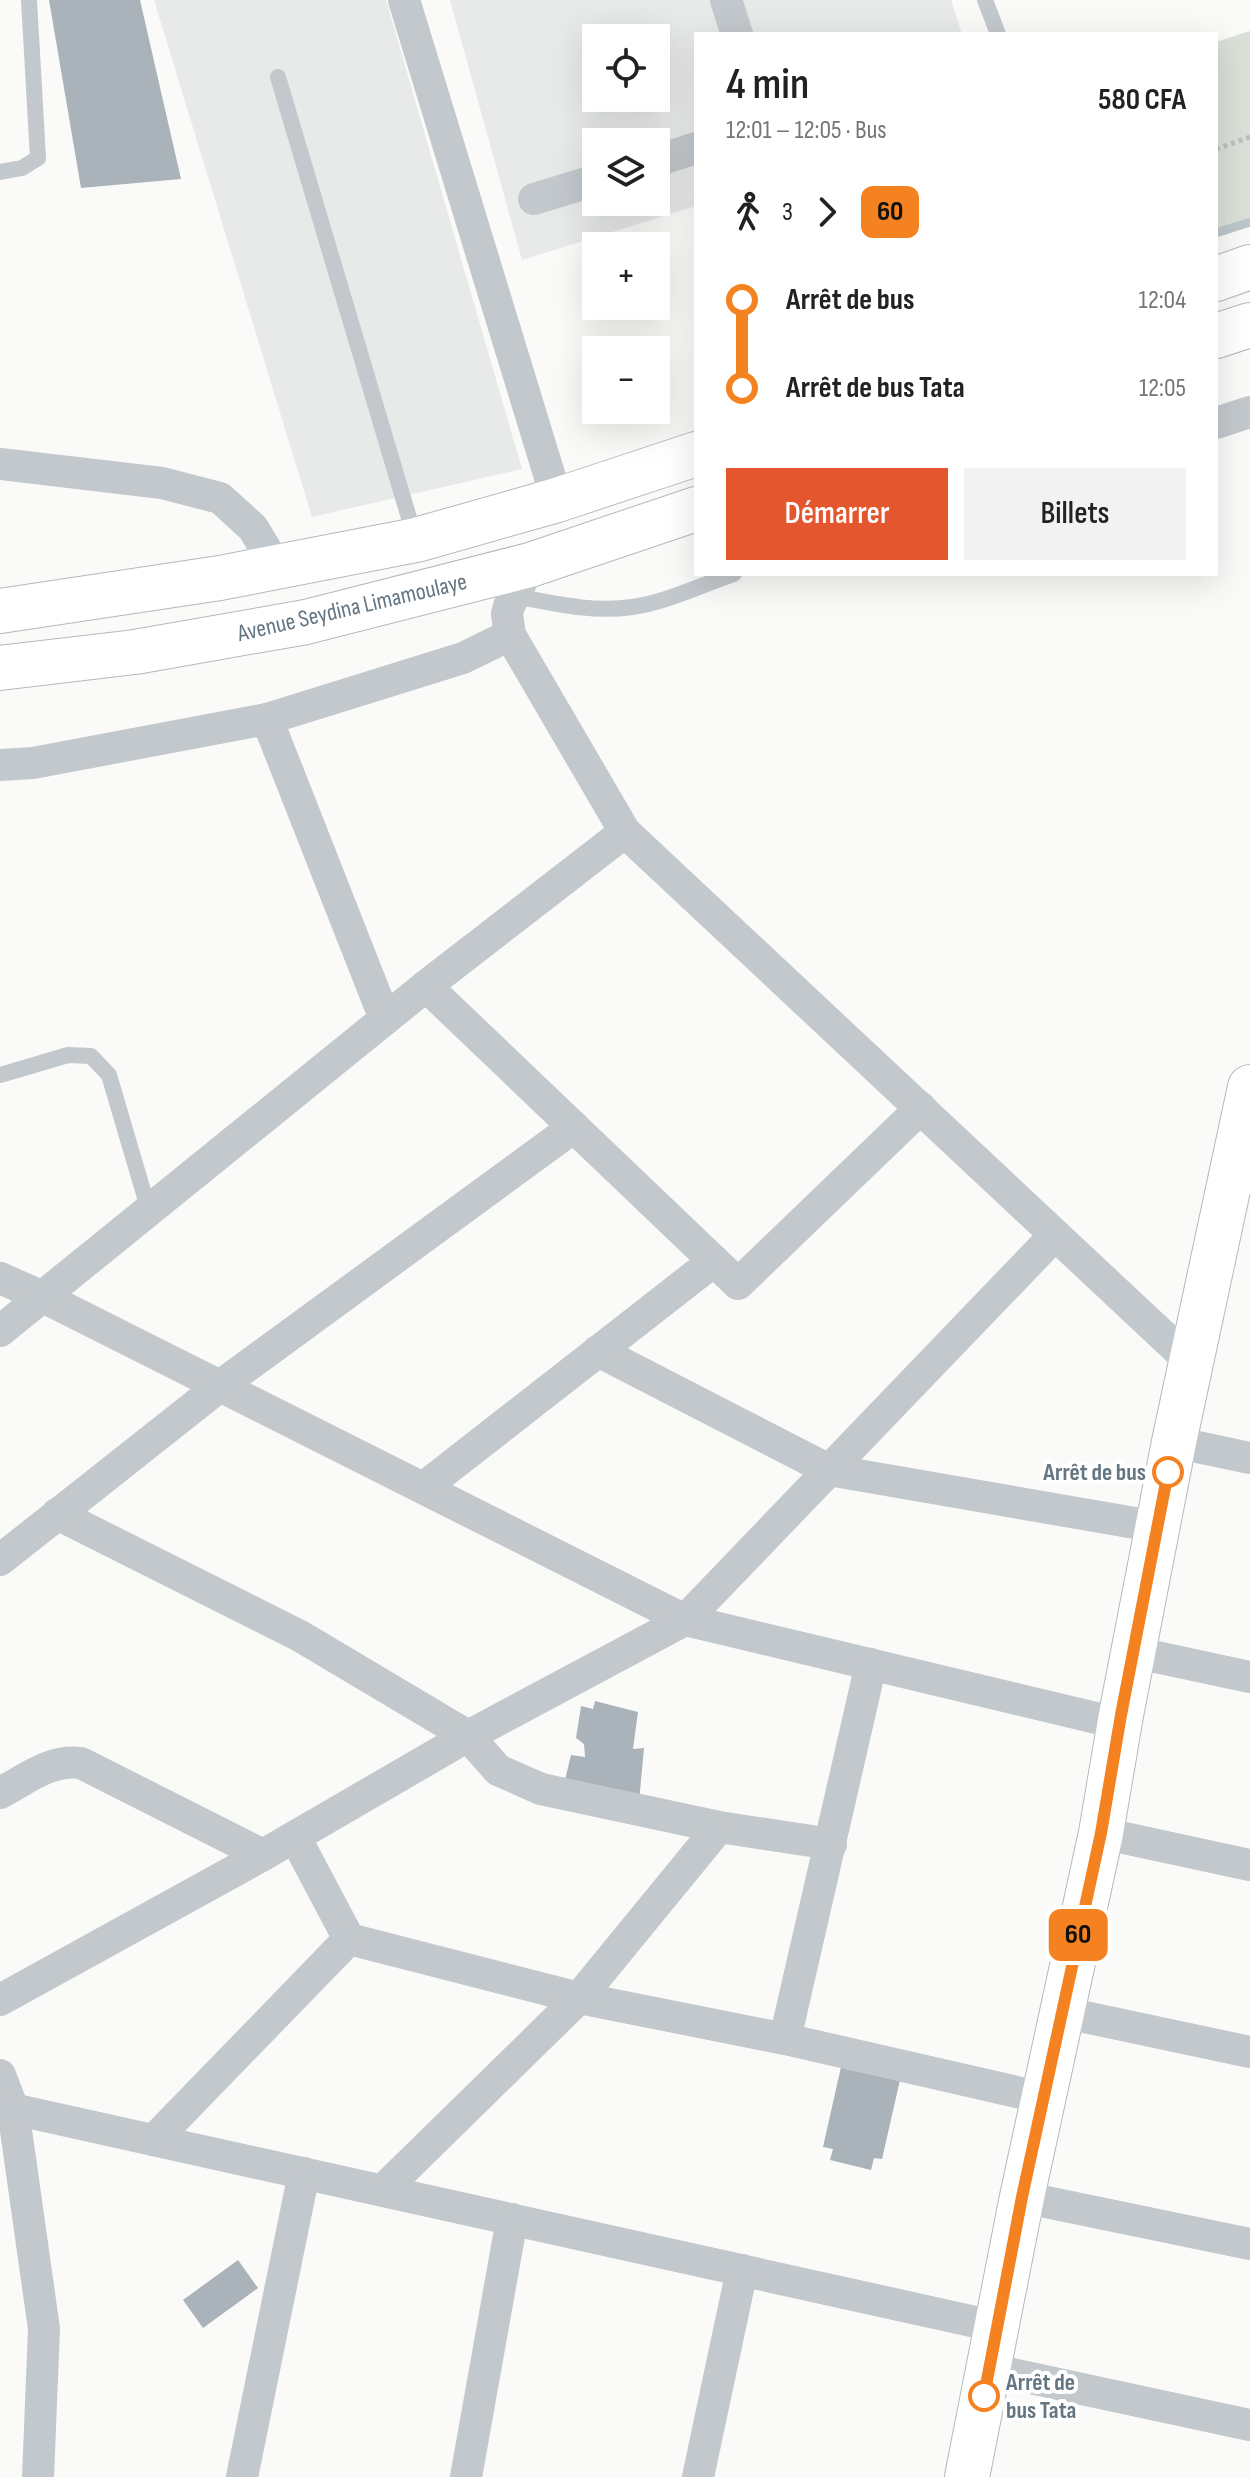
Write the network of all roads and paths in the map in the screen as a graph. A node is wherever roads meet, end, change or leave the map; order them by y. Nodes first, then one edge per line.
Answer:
1 (29, 0) edge
2 (404, 0) edge
3 (726, 0) edge
4 (985, 0) edge
5 (736, 32) edge
6 (997, 32) edge
7 (278, 77) dead end
8 (1250, 137) edge
9 (1218, 148) edge
10 (694, 149) edge
11 (670, 156) edge
12 (0, 172) edge
13 (582, 184) edge
14 (534, 199) dead end
15 (1250, 267) edge
16 (1218, 278) edge
17 (1250, 325) edge
18 (1218, 335) edge
19 (1250, 412) edge
20 (1218, 422) edge
21 (694, 455) edge
22 (0, 464) edge
23 (557, 500) junction
24 (694, 510) edge
25 (416, 540) junction
26 (277, 568) junction
27 (728, 576) edge
28 (522, 580) junction
29 (0, 597) edge
30 (99, 597) junction
31 (0, 611) edge
32 (510, 635) junction
33 (0, 668) edge
34 (267, 719) junction
35 (0, 765) edge
36 (625, 832) junction
37 (426, 986) junction
38 (385, 1019) junction
39 (0, 1075) edge
40 (1250, 1087) edge
41 (921, 1108) junction
42 (574, 1127) junction
43 (149, 1211) junction
44 (1055, 1235) junction
45 (714, 1261) junction
46 (0, 1278) edge
47 (43, 1297) junction
48 (0, 1331) edge
49 (598, 1351) junction
50 (1191, 1362) junction
51 (220, 1386) junction
52 (1174, 1442) junction
53 (1250, 1458) edge
54 (829, 1470) junction
55 (423, 1488) junction
56 (57, 1514) junction
57 (1158, 1527) junction
58 (0, 1560) edge
59 (685, 1620) junction
60 (1133, 1652) junction
61 (871, 1664) junction
62 (1250, 1677) edge
63 (1121, 1715) junction
64 (468, 1736) junction
65 (0, 1793) edge
66 (719, 1827) junction
67 (1101, 1833) junction
68 (295, 1837) junction
69 (831, 1844) junction
70 (263, 1855) junction
71 (1250, 1865) edge
72 (349, 1939) junction
73 (579, 1998) junction
74 (0, 2000) edge
75 (1061, 2012) junction
76 (785, 2039) junction
77 (1250, 2052) edge
78 (0, 2075) edge
79 (1043, 2098) junction
80 (13, 2109) junction
81 (154, 2140) junction
82 (304, 2173) junction
83 (383, 2190) junction
84 (1022, 2197) junction
85 (512, 2219) junction
86 (1250, 2244) edge
87 (742, 2270) junction
88 (998, 2327) junction
89 (989, 2369) junction
90 (1250, 2425) edge
91 (38, 2477) edge
92 (242, 2477) edge
93 (466, 2477) edge
94 (698, 2477) edge
95 (967, 2477) edge

1 - 12 lane
2 - 23 street
3 - 5 street
4 - 6 lane
7 - 25 lane
8 - 9 path
10 - 11 street
13 - 14 street
15 - 16 main road
17 - 18 main road
19 - 20 street
21 - 23 main road
22 - 26 street
23 - 25 main road
24 - 28 main road, Avenue Seydina Limamoulaye
25 - 26 main road
26 - 30 main road
27 - 28 lane
28 - 32 street
28 - 33 main road, Avenue Seydina Limamoulaye
29 - 30 main road
30 - 31 main road
32 - 34 street
32 - 36 street
34 - 35 street
34 - 38 street
36 - 37 street
36 - 41 street
37 - 38 street
37 - 42 street
38 - 43 street
39 - 43 lane
40 - 50 main road
41 - 44 street
41 - 45 street
42 - 45 street
42 - 51 street
43 - 47 street
44 - 50 street
44 - 54 street
45 - 49 street
46 - 47 street
47 - 48 street
47 - 51 street
49 - 54 street
49 - 55 street
50 - 52 main road
51 - 55 street
51 - 56 street
52 - 53 street
52 - 57 main road
54 - 57 street
54 - 59 street
55 - 59 street
56 - 58 street
56 - 64 street
57 - 60 main road
59 - 61 street
59 - 64 street
60 - 62 street
60 - 63 main road
61 - 63 street
61 - 69 street
63 - 67 main road
64 - 66 street
64 - 68 street
65 - 70 street
66 - 69 street
66 - 73 street
67 - 71 street
67 - 75 main road
68 - 70 street
68 - 72 street
69 - 76 street
70 - 74 street
72 - 73 street
72 - 81 street
73 - 76 street
73 - 83 street
75 - 77 street
75 - 79 main road
76 - 79 street
78 - 80 street
79 - 84 main road
80 - 81 street
80 - 91 street
81 - 82 street
82 - 83 street
82 - 92 street
83 - 85 street
84 - 86 street
84 - 88 main road
85 - 87 street
85 - 93 street
87 - 88 street
87 - 94 street
88 - 89 main road
89 - 90 street
89 - 95 main road

